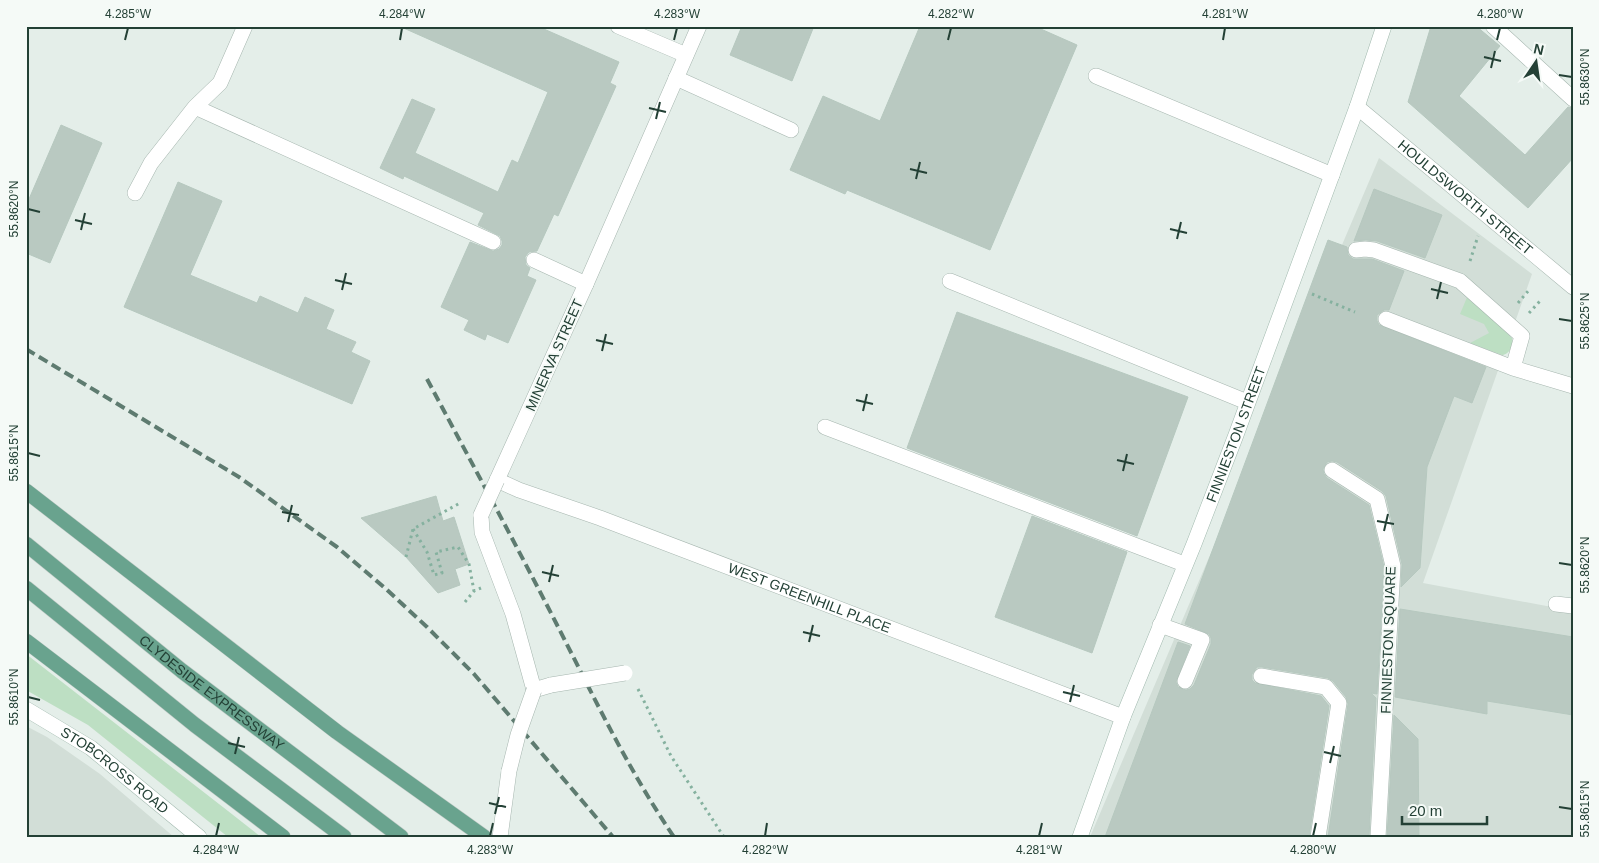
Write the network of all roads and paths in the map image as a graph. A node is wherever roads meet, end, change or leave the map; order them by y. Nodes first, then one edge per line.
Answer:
1 (245, 26) edge
2 (618, 26) edge
3 (699, 26) edge
4 (1384, 26) edge
5 (1492, 26) edge
6 (686, 55) junction
7 (1096, 76) dead end
8 (676, 78) junction
9 (1573, 98) edge
10 (195, 107) junction
11 (1357, 108) junction
12 (791, 130) dead end
13 (1332, 175) junction
14 (135, 193) dead end
15 (1485, 214) junction
16 (493, 242) dead end
17 (1356, 250) dead end
18 (534, 260) dead end
19 (1458, 280) junction
20 (950, 281) dead end
21 (586, 284) junction
22 (1290, 286) junction
23 (1573, 287) edge
24 (1529, 290) dead end
25 (1514, 307) dead end
26 (1355, 312) dead end
27 (1386, 319) dead end
28 (1513, 368) junction
29 (1573, 386) edge
30 (1248, 402) junction
31 (825, 427) dead end
32 (1332, 470) dead end
33 (497, 480) junction
34 (26, 491) edge
35 (460, 504) dead end
36 (413, 529) junction
37 (26, 544) edge
38 (406, 557) dead end
39 (1184, 564) junction
40 (26, 588) edge
41 (474, 591) dead end
42 (1556, 604) dead end
43 (1573, 606) edge
44 (1160, 625) junction
45 (26, 641) edge
46 (627, 673) joint
47 (1261, 676) dead end
48 (1185, 681) dead end
49 (534, 690) junction
50 (26, 709) edge
51 (1123, 717) junction
52 (198, 837) edge
53 (283, 837) edge
54 (344, 837) edge
55 (401, 837) edge
56 (484, 837) edge
57 (500, 837) edge
58 (724, 837) edge
59 (1080, 837) edge
60 (1318, 837) edge
61 (1378, 837) edge

1 - 10 street
2 - 6 street
3 - 6 street, MINERVA STREET
4 - 11 street, FINNIESTON STREET
5 - 9 street
6 - 8 street, MINERVA STREET
7 - 13 street
8 - 12 street
8 - 21 street, MINERVA STREET
10 - 14 street
10 - 16 street
11 - 13 street, FINNIESTON STREET
11 - 15 street, HOULDSWORTH STREET
13 - 22 street, FINNIESTON STREET
15 - 19 path
15 - 23 street, HOULDSWORTH STREET
17 - 19 street
18 - 21 street
19 - 28 street
20 - 30 street
21 - 33 street, MINERVA STREET
22 - 26 path
22 - 30 street, FINNIESTON STREET
24 - 25 path
27 - 28 street
28 - 29 street
30 - 39 street, FINNIESTON STREET
31 - 39 street
32 - 61 street, FINNIESTON SQUARE
33 - 49 street, MINERVA STREET, bridge
33 - 51 street, WEST GREENHILL PLACE
34 - 56 main road
35 - 36 path
36 - 38 path
36 - 41 path
37 - 55 main road, CLYDESIDE EXPRESSWAY
39 - 44 street, FINNIESTON STREET
40 - 54 main road
42 - 43 street
44 - 48 street
44 - 51 street, FINNIESTON STREET
45 - 53 main road
46 - 49 street, bridge
46 - 58 path
47 - 60 street
49 - 57 street, bridge
50 - 52 street, STOBCROSS ROAD
51 - 59 street, FINNIESTON STREET

